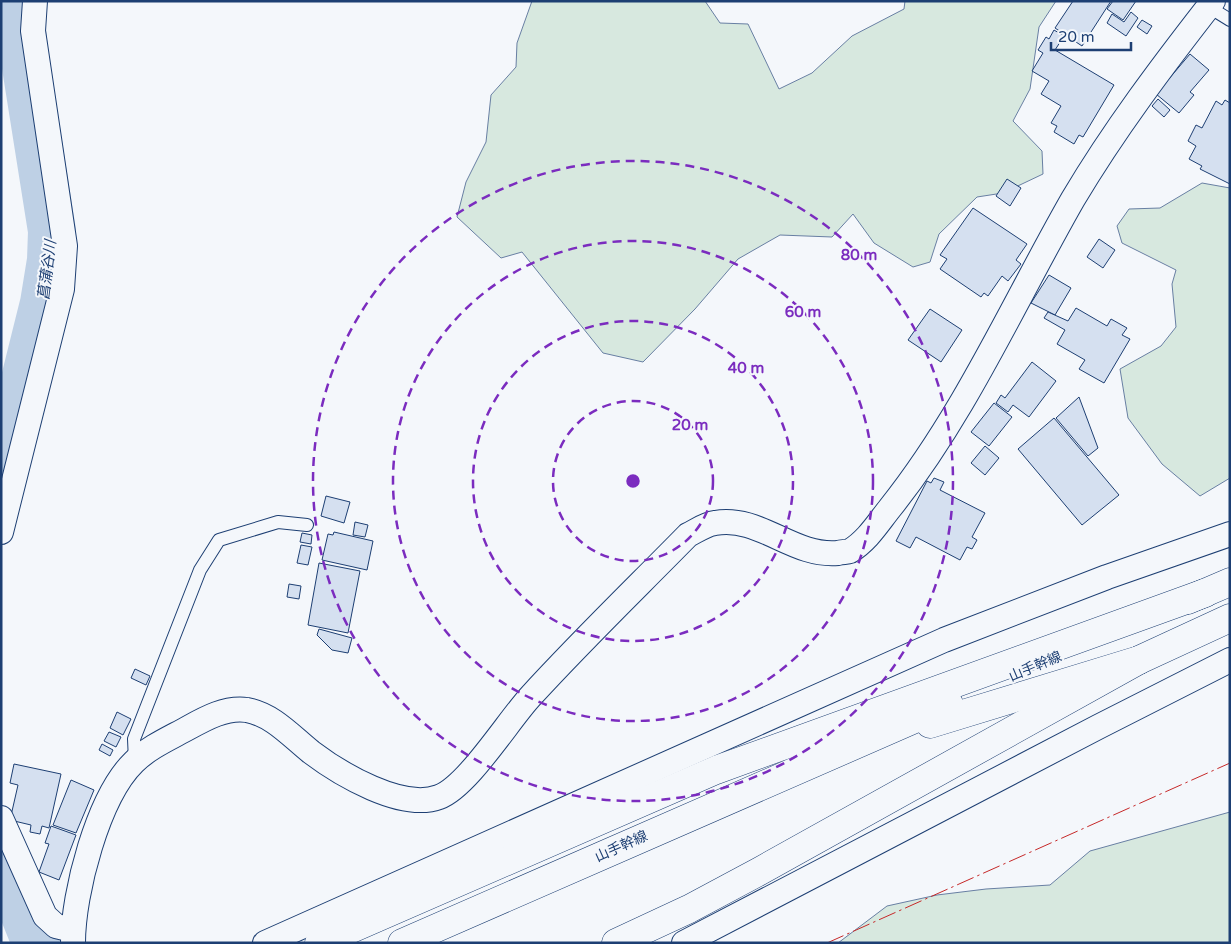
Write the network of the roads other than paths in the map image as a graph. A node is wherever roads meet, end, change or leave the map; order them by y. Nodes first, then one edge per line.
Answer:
1 (35, 1) edge
2 (1211, 4) edge
3 (1230, 20) edge
4 (307, 524) dead end
5 (1, 532) edge
6 (1230, 534) edge
7 (1230, 582) edge
8 (1205, 593) junction
9 (1230, 618) edge
10 (1138, 660) junction
11 (1230, 660) edge
12 (841, 750) junction
13 (135, 761) junction
14 (1, 818) edge
15 (73, 936) edge
16 (617, 942) edge
17 (265, 943) edge
18 (319, 943) edge
19 (402, 943) edge
20 (684, 943) edge

1 - 5 street
2 - 3 lane
2 - 13 street
4 - 13 lane
6 - 17 street
7 - 8 main road, 山手幹線
8 - 12 main road, 山手幹線
8 - 18 main road
9 - 10 main road, 山手幹線
10 - 12 main road, 山手幹線
10 - 16 main road
11 - 20 street
12 - 19 main road, 山手幹線
13 - 15 street
14 - 15 street

